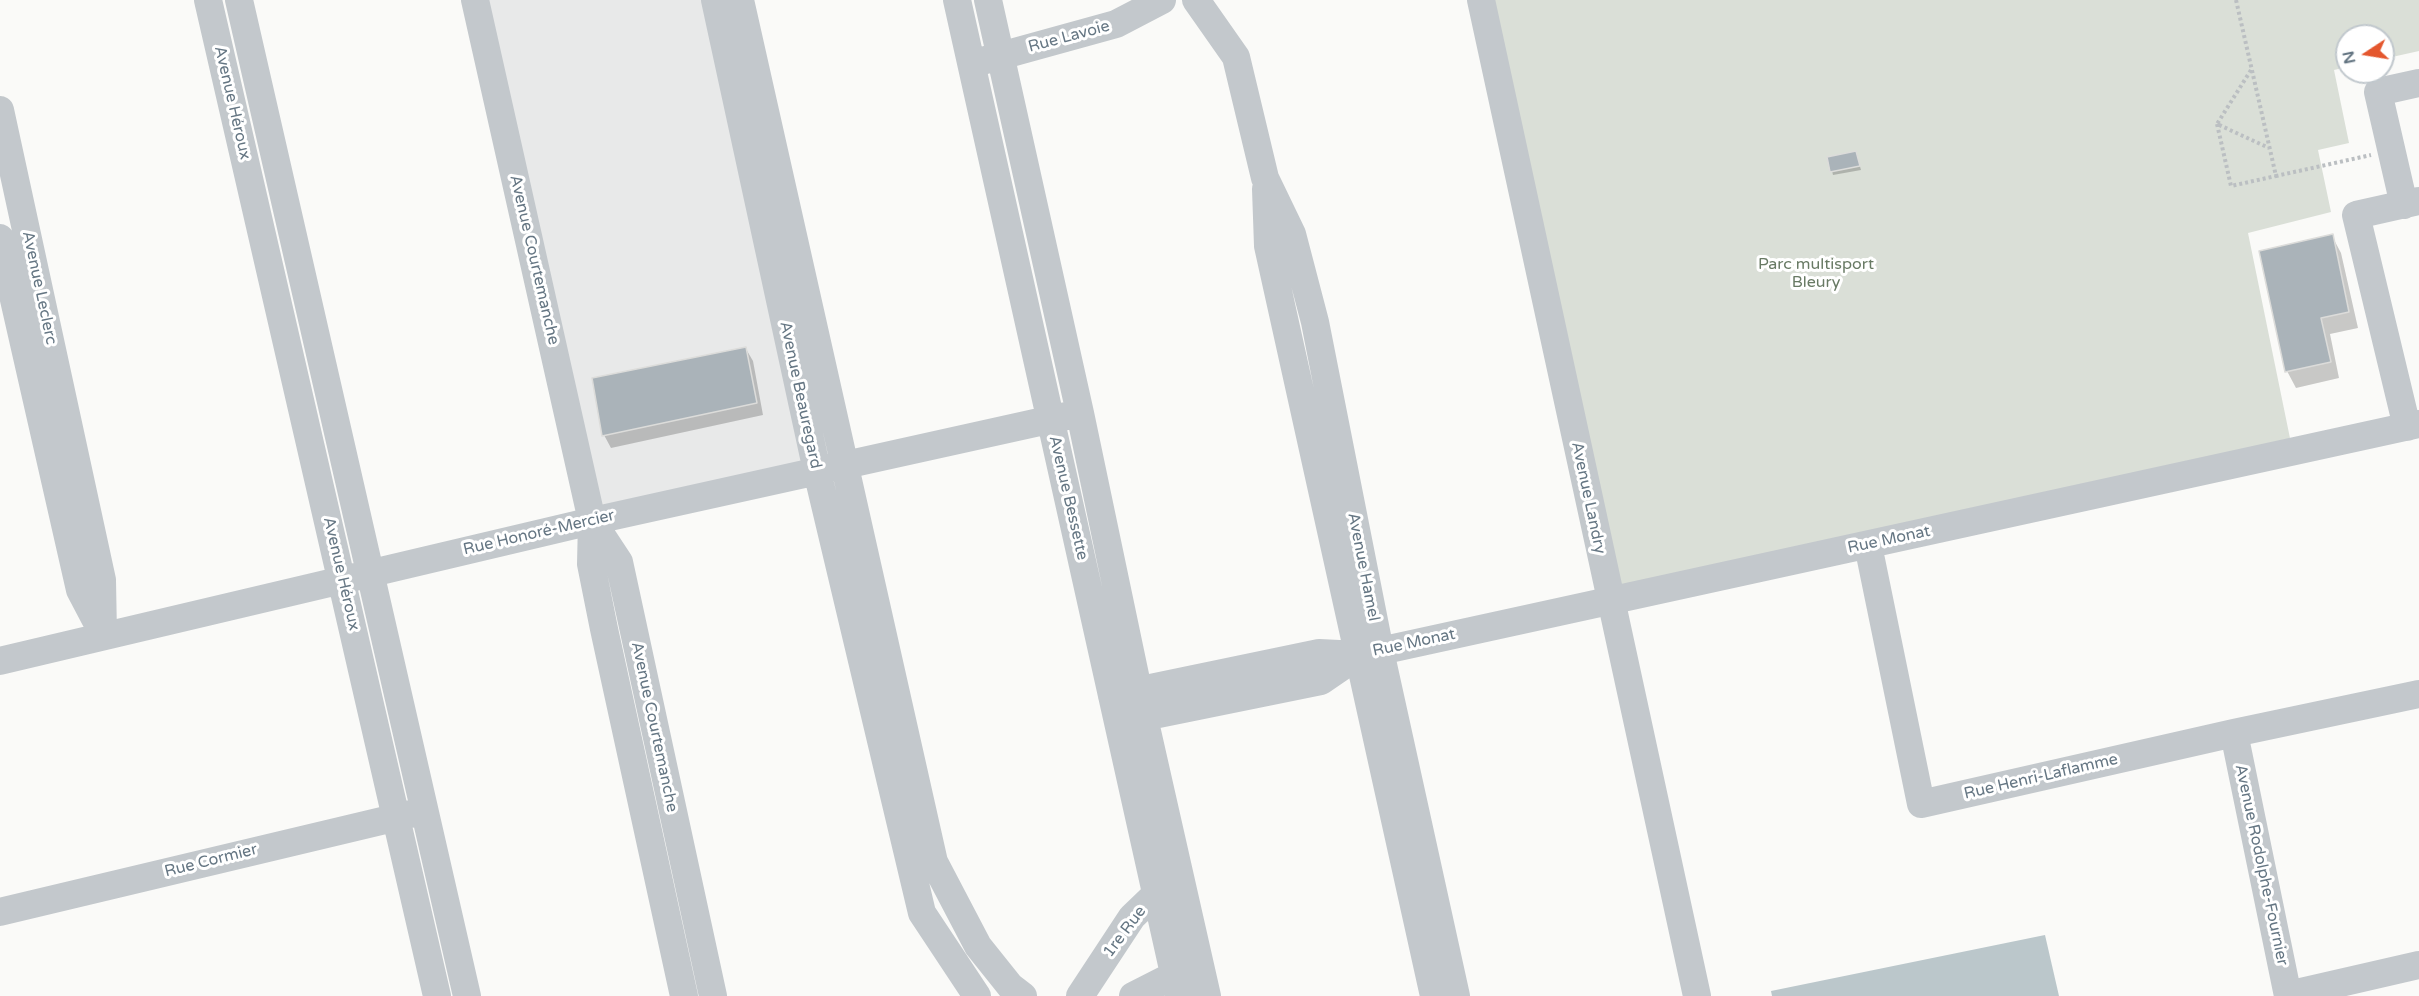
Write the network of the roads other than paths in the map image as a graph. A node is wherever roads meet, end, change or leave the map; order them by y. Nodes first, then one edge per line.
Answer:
1 (208, 0) edge
2 (239, 0) edge
3 (475, 0) edge
4 (715, 0) edge
5 (740, 0) edge
6 (957, 0) edge
7 (988, 0) edge
8 (1162, 0) edge
9 (1196, 0) edge
10 (1481, 0) edge
11 (1000, 56) junction
12 (972, 64) junction
13 (2419, 82) edge
14 (0, 110) edge
15 (285, 198) junction
16 (2411, 203) edge
17 (256, 206) junction
18 (0, 238) edge
19 (1080, 413) junction
20 (1051, 419) junction
21 (2413, 426) edge
22 (65, 468) junction
23 (830, 468) junction
24 (592, 521) junction
25 (1868, 545) junction
26 (355, 576) junction
27 (1611, 601) junction
28 (103, 635) junction
29 (1370, 653) junction
30 (0, 661) edge
31 (2419, 694) edge
32 (1128, 707) junction
33 (2234, 733) junction
34 (905, 788) junction
35 (410, 814) junction
36 (685, 870) junction
37 (658, 877) junction
38 (1180, 880) junction
39 (1156, 894) junction
40 (0, 912) edge
41 (452, 933) junction
42 (425, 942) junction
43 (2419, 965) edge
44 (1184, 977) edge
45 (2288, 995) edge
46 (437, 996) edge
47 (467, 996) edge
48 (684, 996) edge
49 (713, 996) edge
50 (977, 996) edge
51 (1023, 996) edge
52 (1080, 996) edge
53 (1133, 996) edge
54 (1207, 996) edge
55 (1434, 996) edge
56 (1456, 996) edge
57 (1697, 996) edge

1 - 17 street, Avenue Héroux
2 - 15 street, Avenue Héroux
3 - 24 street, Avenue Courtemanche
4 - 23 street, Avenue Beauregard
5 - 23 street, Avenue Beauregard
6 - 12 street, Avenue Bessette
7 - 11 street, Avenue Bessette
8 - 11 street, Rue Lavoie
9 - 29 street, Avenue Hamel
10 - 27 street, Avenue Landry
11 - 12 street, Rue Lavoie
11 - 19 street, Avenue Bessette
12 - 20 street, Avenue Bessette
13 - 16 street
14 - 22 street, Avenue Leclerc
15 - 17 street
15 - 26 street, Avenue Héroux
16 - 21 street
17 - 26 street, Avenue Héroux
18 - 22 street, Avenue Leclerc
19 - 20 street, Rue Honoré-Mercier
19 - 32 street, Avenue Bessette
20 - 23 street, Rue Honoré-Mercier
20 - 32 street, Avenue Bessette
21 - 25 street, Rue Monat
22 - 28 street, Avenue Leclerc
23 - 24 street, Rue Honoré-Mercier
23 - 34 street, Avenue Beauregard
24 - 26 street, Rue Honoré-Mercier
24 - 36 street, Avenue Courtemanche
24 - 37 street, Avenue Courtemanche
25 - 27 street, Rue Monat
25 - 33 street, Rue Henri-Laflamme
26 - 28 street, Rue Honoré-Mercier
26 - 35 street, Avenue Héroux
27 - 29 street, Rue Monat
27 - 57 street, Avenue Landry
28 - 30 street, Rue Honoré-Mercier
29 - 32 street, Rue Monat
29 - 55 street, Avenue Hamel
29 - 56 street, Avenue Hamel
31 - 33 street, Rue Henri-Laflamme
32 - 38 street, Avenue Bessette
32 - 39 street, Avenue Bessette
33 - 45 street, Avenue Rodolphe-Fournier
34 - 50 street, Avenue Beauregard
34 - 51 street, Avenue Beauregard
35 - 40 street, Rue Cormier
35 - 41 street, Avenue Héroux
35 - 42 street, Avenue Héroux
36 - 37 street
36 - 49 street, Avenue Courtemanche
37 - 48 street, Avenue Courtemanche
38 - 39 street, 1re Rue
38 - 44 street, Avenue Bessette
39 - 44 street, Avenue Bessette
39 - 52 street, 1re Rue
41 - 42 street
41 - 47 street, Avenue Héroux
42 - 46 street, Avenue Héroux
43 - 45 street
44 - 53 street
44 - 54 street, Avenue Bessette

